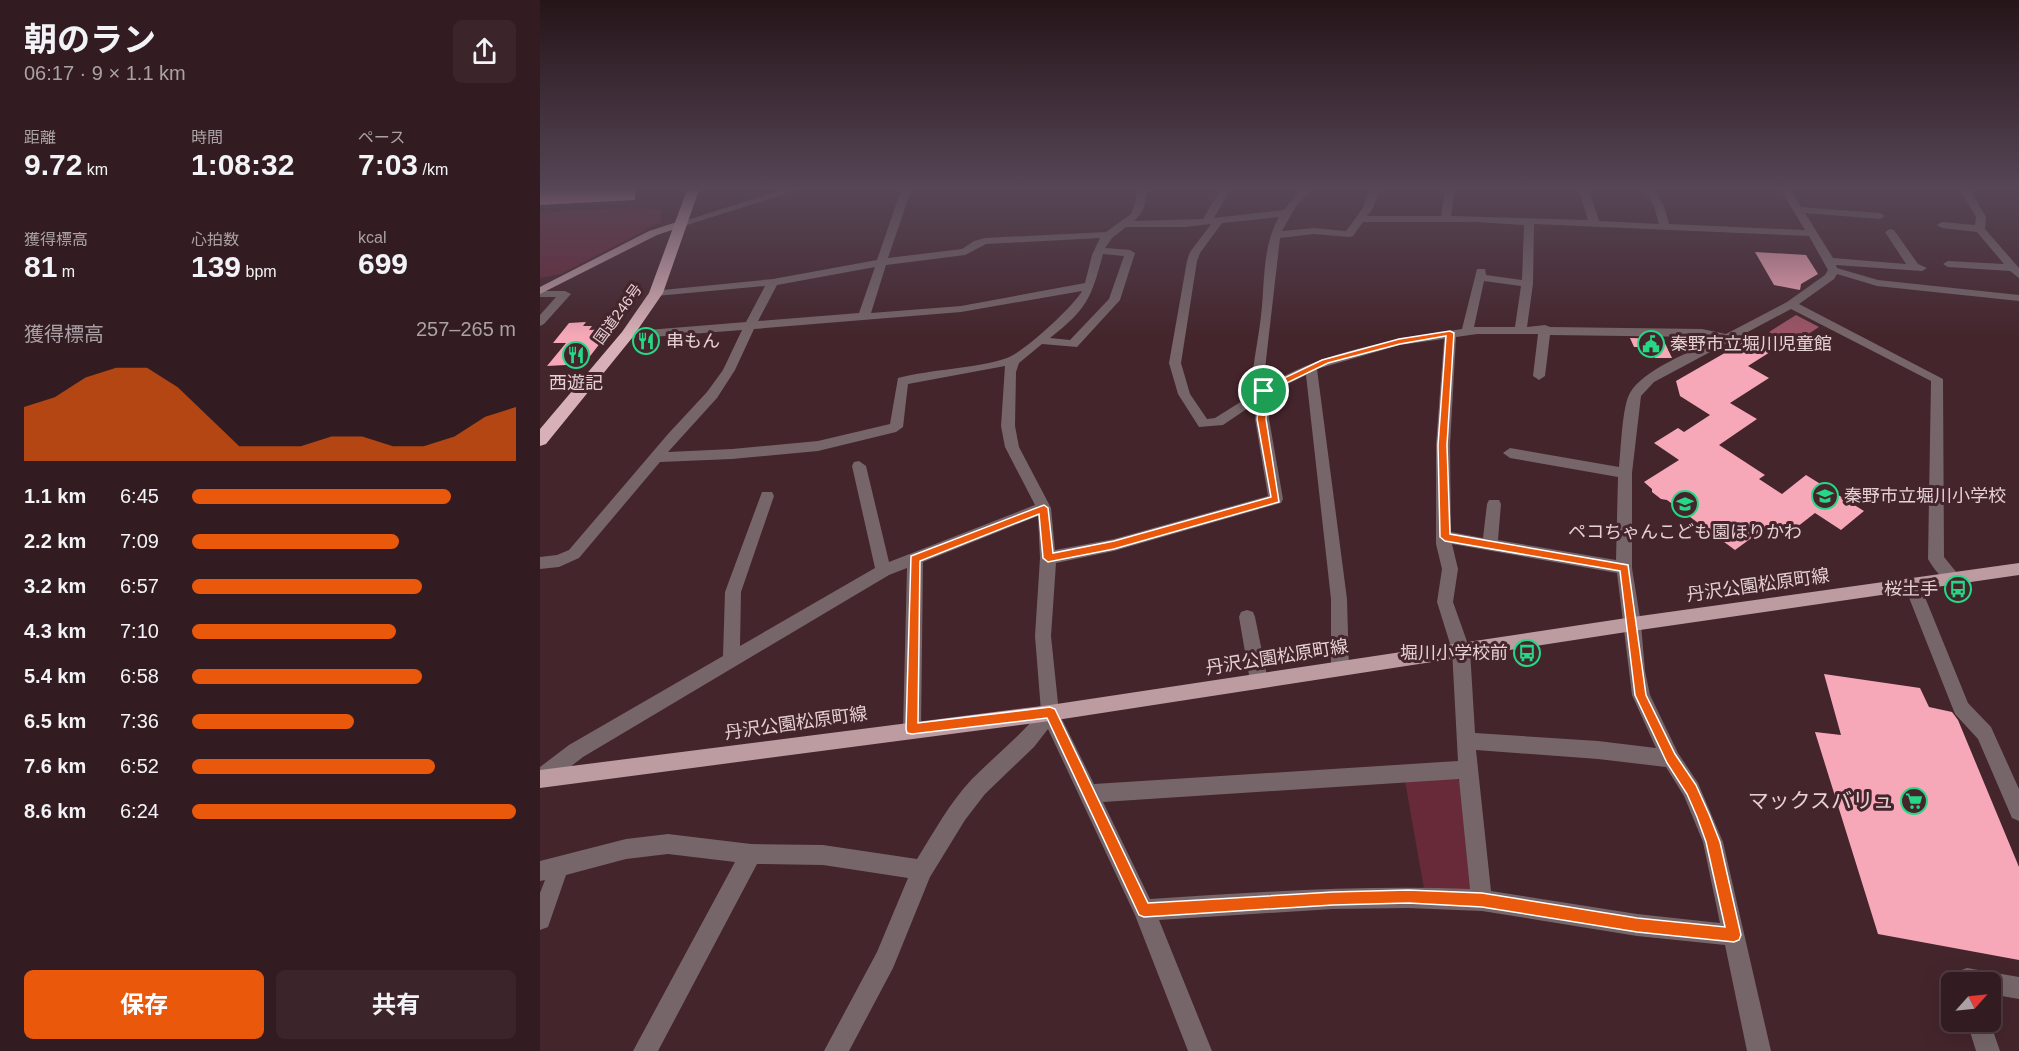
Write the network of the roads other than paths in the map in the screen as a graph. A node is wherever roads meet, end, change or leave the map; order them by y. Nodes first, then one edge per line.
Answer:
1 (641, 239) edge
2 (677, 239) edge
3 (890, 239) edge
4 (1025, 239) edge
5 (1106, 239) edge
6 (1208, 239) edge
7 (1274, 239) edge
8 (1528, 239) edge
9 (1817, 239) edge
10 (1892, 239) edge
11 (1989, 239) edge
12 (1954, 249) dead end
13 (1099, 251) junction
14 (882, 262) junction
15 (1948, 264) dead end
16 (1831, 265) junction
17 (1966, 265) junction
18 (2016, 271) edge
19 (773, 282) junction
20 (1527, 284) junction
21 (1088, 290) junction
22 (540, 292) edge
23 (656, 293) junction
24 (2019, 297) edge
25 (1114, 300) junction
26 (1791, 304) junction
27 (863, 318) junction
28 (540, 322) edge
29 (750, 326) junction
30 (1521, 329) junction
31 (1545, 329) junction
32 (1467, 331) junction
33 (1450, 333) junction
34 (627, 335) junction
35 (1725, 337) junction
36 (1039, 340) junction
37 (1013, 361) junction
38 (1311, 367) junction
39 (1539, 376) dead end
40 (1284, 380) junction
41 (1264, 391) junction
42 (540, 440) edge
43 (1510, 453) dead end
44 (656, 457) junction
45 (859, 466) dead end
46 (1625, 473) junction
47 (781, 504) dead end
48 (1494, 504) dead end
49 (1044, 508) junction
50 (1445, 537) junction
51 (1490, 545) junction
52 (1048, 558) junction
53 (915, 559) junction
54 (540, 563) edge
55 (1624, 568) junction
56 (2019, 569) edge
57 (883, 571) junction
58 (1953, 578) junction
59 (1912, 585) junction
60 (1247, 617) dead end
61 (1633, 624) junction
62 (1461, 650) junction
63 (731, 659) junction
64 (1340, 668) junction
65 (1259, 681) junction
66 (1050, 713) junction
67 (912, 729) junction
68 (1466, 741) junction
69 (1671, 759) junction
70 (1468, 769) junction
71 (541, 778) edge
72 (1088, 794) junction
73 (2019, 811) edge
74 (751, 854) junction
75 (548, 869) edge
76 (922, 870) junction
77 (1482, 900) junction
78 (1144, 910) junction
79 (540, 919) edge
80 (1734, 935) junction
81 (2001, 985) edge
82 (2019, 988) edge
83 (1982, 1032) edge
84 (645, 1051) edge
85 (836, 1051) edge
86 (1200, 1051) edge
87 (1759, 1051) edge
88 (1988, 1051) edge

1 - 22 main road
2 - 23 highway, 国道246号
3 - 14 street
4 - 14 street
5 - 13 street
6 - 41 street
7 - 40 street
8 - 20 street
9 - 16 street
10 - 16 street
11 - 18 street
12 - 17 street
13 - 21 street
13 - 25 street
14 - 19 street
14 - 27 street
15 - 17 street
16 - 24 street
16 - 26 street
17 - 18 street
19 - 23 street
19 - 29 street
20 - 30 street
20 - 32 street
21 - 25 street
21 - 27 street
21 - 36 street
22 - 28 street
23 - 34 highway, 国道246号
25 - 36 street
26 - 35 street
26 - 58 street
27 - 29 street
29 - 34 street
29 - 44 street
30 - 31 street
30 - 32 street
31 - 35 street
31 - 39 street
32 - 33 street
33 - 38 street
33 - 50 street
34 - 42 highway, 国道246号
35 - 46 street
36 - 37 street
37 - 44 street
37 - 49 street
38 - 40 street
38 - 64 street
40 - 41 street
41 - 52 street
43 - 46 street
44 - 54 street
45 - 57 street
46 - 55 street
47 - 63 street
48 - 51 street
49 - 52 street
49 - 53 street
50 - 51 street
50 - 62 street
51 - 55 street
52 - 66 street
53 - 57 street
53 - 67 street
55 - 61 street
56 - 58 main road, 丹沢公園松原町線
57 - 63 street
58 - 59 main road, 丹沢公園松原町線
59 - 61 main road, 丹沢公園松原町線
59 - 73 street
60 - 65 street
61 - 62 main road, 丹沢公園松原町線
61 - 69 street
62 - 64 main road, 丹沢公園松原町線
62 - 68 street
63 - 71 street
64 - 65 main road, 丹沢公園松原町線
65 - 66 main road, 丹沢公園松原町線
66 - 67 main road, 丹沢公園松原町線
66 - 72 street
66 - 76 street
67 - 71 main road, 丹沢公園松原町線
68 - 69 street
68 - 70 street
69 - 80 street
70 - 72 street
70 - 77 street
72 - 78 street
74 - 75 street
74 - 76 street
74 - 84 street
75 - 79 street
76 - 85 street
77 - 78 street
77 - 80 street
78 - 86 street
80 - 87 street
81 - 82 street
83 - 88 street

